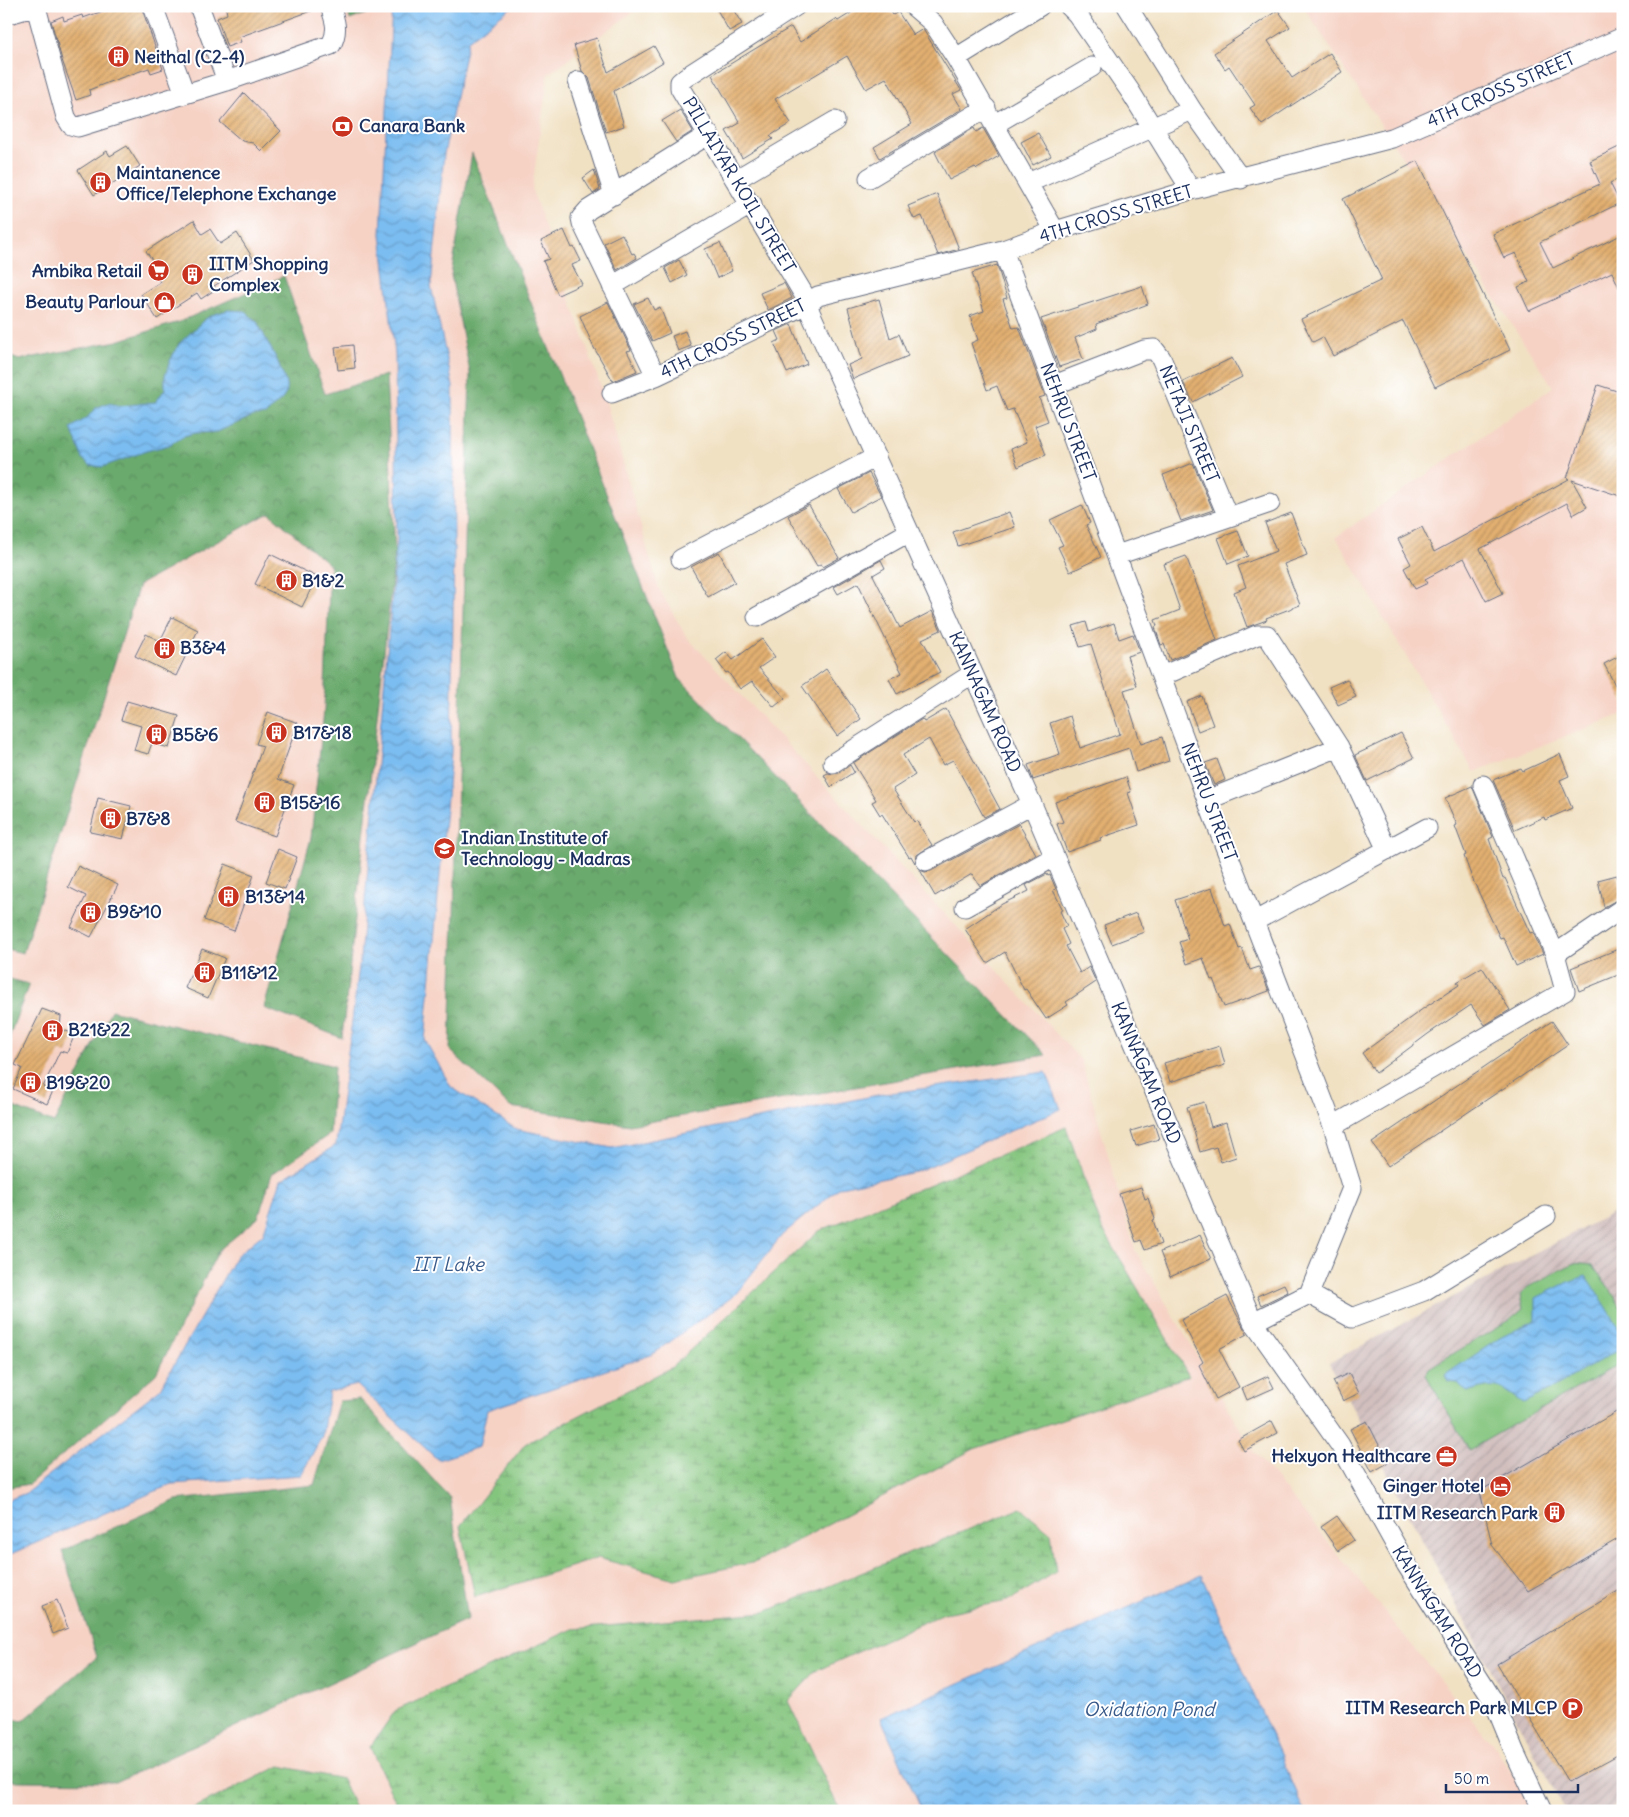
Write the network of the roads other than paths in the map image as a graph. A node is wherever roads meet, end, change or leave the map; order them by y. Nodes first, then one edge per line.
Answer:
1 (37, 6) edge
2 (153, 6) edge
3 (199, 6) edge
4 (330, 6) edge
5 (796, 6) edge
6 (913, 6) edge
7 (1040, 6) edge
8 (1069, 6) edge
9 (1127, 6) edge
10 (6, 15) edge
11 (1623, 37) edge
12 (956, 58) junction
13 (1092, 67) dead end
14 (227, 81) junction
15 (578, 81) dead end
16 (185, 94) junction
17 (1192, 110) junction
18 (990, 116) junction
19 (835, 121) dead end
20 (1153, 128) junction
21 (709, 134) junction
22 (869, 178) dead end
23 (1241, 179) junction
24 (735, 180) junction
25 (1028, 183) junction
26 (1191, 190) junction
27 (614, 195) junction
28 (752, 204) junction
29 (1055, 231) junction
30 (1003, 250) junction
31 (612, 286) junction
32 (810, 304) junction
33 (656, 376) junction
34 (1054, 385) junction
35 (612, 392) dead end
36 (876, 457) junction
37 (1270, 503) dead end
38 (1228, 517) junction
39 (908, 532) junction
40 (1117, 555) junction
41 (681, 560) dead end
42 (757, 617) dead end
43 (972, 674) junction
44 (1162, 676) junction
45 (1338, 747) junction
46 (833, 762) dead end
47 (1483, 785) dead end
48 (1207, 800) junction
49 (1032, 804) junction
50 (1427, 828) dead end
51 (1387, 850) junction
52 (1054, 857) junction
53 (926, 861) dead end
54 (965, 907) dead end
55 (1623, 908) edge
56 (1255, 921) junction
57 (1555, 954) junction
58 (1333, 1126) junction
59 (1546, 1216) dead end
60 (1309, 1294) junction
61 (1253, 1322) junction
62 (1542, 1811) edge

1 - 10 street
1 - 16 street
2 - 16 street
3 - 14 street
4 - 14 street
5 - 21 street, PILLAIYAR KOIL STREET
6 - 12 street
7 - 12 street
8 - 20 street
9 - 17 street
11 - 23 street, 4TH CROSS STREET
12 - 18 street
13 - 18 street
14 - 16 street
15 - 27 street
17 - 20 street
17 - 23 street
18 - 22 street
18 - 25 street
19 - 24 street
20 - 25 street
20 - 26 street
21 - 24 street, PILLAIYAR KOIL STREET
21 - 27 street
23 - 26 street, 4TH CROSS STREET
24 - 28 street, PILLAIYAR KOIL STREET
25 - 29 street
26 - 29 street, 4TH CROSS STREET
27 - 31 street
28 - 31 street
28 - 32 street, PILLAIYAR KOIL STREET
29 - 30 street, 4TH CROSS STREET
30 - 32 street, 4TH CROSS STREET
30 - 34 street, NEHRU STREET
31 - 33 street
32 - 33 street, 4TH CROSS STREET
32 - 36 street, KANNAGAM ROAD
33 - 35 street, 4TH CROSS STREET
34 - 38 street, NETAJI STREET
34 - 40 street, NEHRU STREET
36 - 39 street, KANNAGAM ROAD
36 - 41 street
37 - 38 street
38 - 40 street
39 - 42 street
39 - 43 street, KANNAGAM ROAD
40 - 44 street, NEHRU STREET
43 - 46 street
43 - 49 street, KANNAGAM ROAD
44 - 45 street
44 - 48 street, NEHRU STREET
45 - 48 street
45 - 51 street
47 - 57 street
48 - 56 street, NEHRU STREET
49 - 52 street, KANNAGAM ROAD
49 - 53 street
50 - 51 street
51 - 56 street
52 - 54 street
52 - 61 street, KANNAGAM ROAD
55 - 57 street
56 - 58 street, NEHRU STREET
57 - 58 street
58 - 60 street, NEHRU STREET
59 - 60 street
60 - 61 street
61 - 62 street, KANNAGAM ROAD

